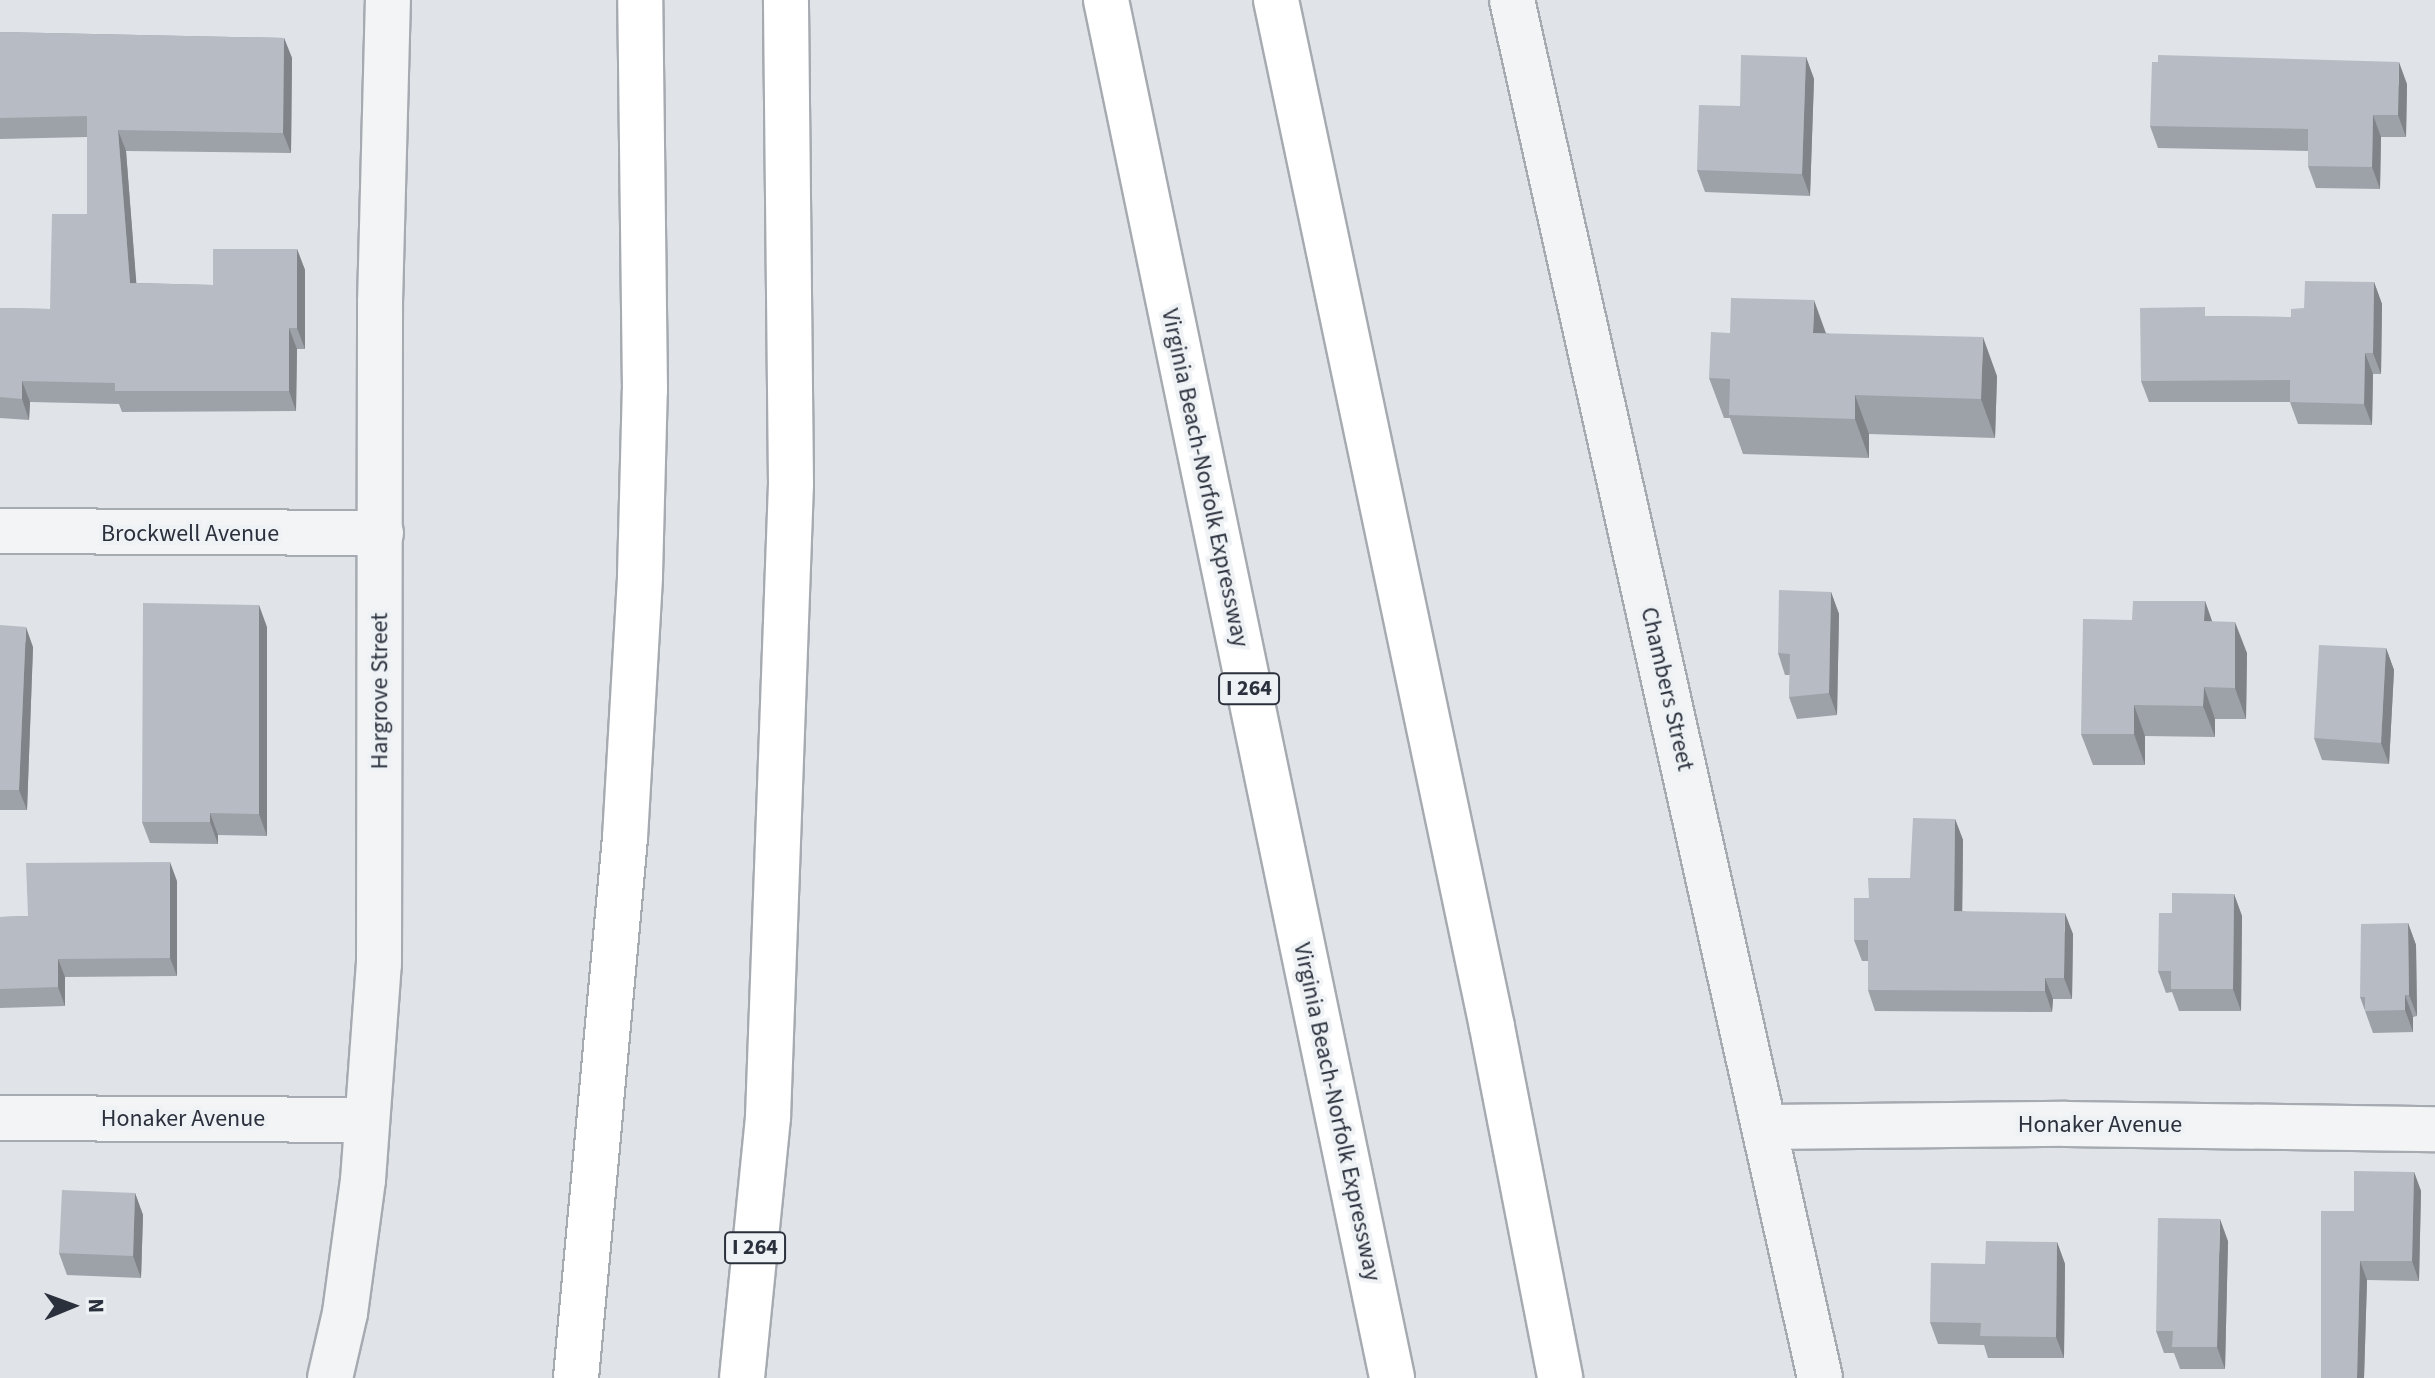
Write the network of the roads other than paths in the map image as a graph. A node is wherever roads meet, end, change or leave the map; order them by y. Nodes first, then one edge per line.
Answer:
1 (388, 0) edge
2 (640, 0) edge
3 (786, 0) edge
4 (1106, 0) edge
5 (1276, 0) edge
6 (1512, 0) edge
7 (0, 531) edge
8 (381, 533) junction
9 (0, 1118) edge
10 (366, 1120) junction
11 (1766, 1127) junction
12 (2435, 1129) edge
13 (595, 1192) junction
14 (330, 1378) edge
15 (554, 1378) edge
16 (576, 1378) edge
17 (742, 1378) edge
18 (1392, 1378) edge
19 (1560, 1378) edge
20 (1820, 1378) edge

1 - 8 street, Hargrove Street
2 - 13 highway
3 - 17 highway, I 264
4 - 18 highway, Virginia Beach-Norfolk Expressway / I 264
5 - 19 highway
6 - 11 street, Chambers Street
7 - 8 street, Brockwell Avenue
8 - 10 street, Hargrove Street
9 - 10 street, Honaker Avenue
10 - 14 street, Hargrove Street
11 - 12 street, Honaker Avenue
11 - 20 street, Chambers Street
13 - 15 highway
13 - 16 highway

